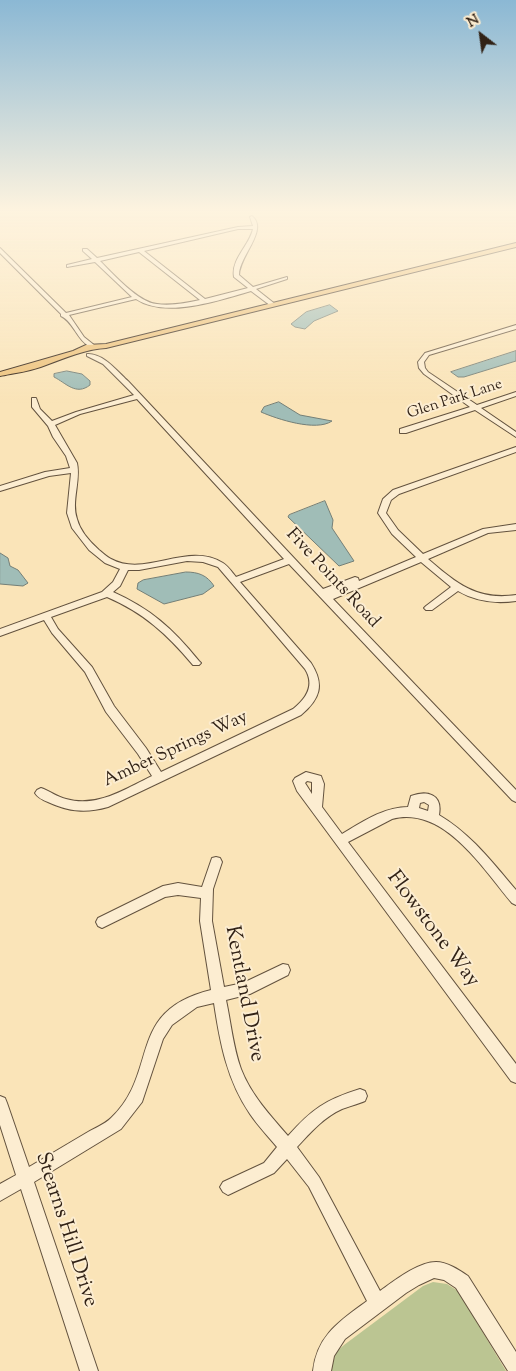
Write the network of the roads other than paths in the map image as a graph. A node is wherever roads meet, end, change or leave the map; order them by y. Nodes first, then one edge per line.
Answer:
1 (24, 275) edge
2 (113, 275) edge
3 (171, 275) edge
4 (236, 275) edge
5 (395, 275) edge
6 (285, 278) dead end
7 (251, 289) junction
8 (138, 297) junction
9 (203, 300) junction
10 (273, 305) junction
11 (63, 315) junction
12 (516, 328) edge
13 (90, 350) junction
14 (0, 374) edge
15 (516, 394) edge
16 (139, 396) junction
17 (34, 399) dead end
18 (476, 407) junction
19 (50, 424) junction
20 (402, 431) dead end
21 (516, 435) edge
22 (516, 449) edge
23 (75, 470) junction
24 (0, 489) edge
25 (516, 527) edge
26 (422, 557) junction
27 (288, 558) junction
28 (125, 568) junction
29 (233, 577) junction
30 (457, 588) junction
31 (107, 593) junction
32 (324, 596) junction
33 (516, 598) edge
34 (430, 608) dead end
35 (46, 616) junction
36 (0, 633) edge
37 (196, 663) dead end
38 (159, 777) junction
39 (41, 793) dead end
40 (516, 797) edge
41 (316, 808) dead end
42 (341, 840) junction
43 (216, 862) dead end
44 (207, 893) junction
45 (516, 900) edge
46 (102, 922) dead end
47 (282, 970) dead end
48 (219, 996) junction
49 (516, 1076) edge
50 (360, 1096) dead end
51 (0, 1103) edge
52 (288, 1147) junction
53 (25, 1178) junction
54 (228, 1187) dead end
55 (0, 1193) edge
56 (378, 1305) junction
57 (516, 1368) edge
58 (89, 1371) edge
59 (322, 1371) edge

1 - 11 street
2 - 8 street
3 - 9 street
4 - 7 street
5 - 10 main road
6 - 7 street
7 - 9 street
7 - 10 street
8 - 9 street
8 - 11 street
10 - 13 main road
11 - 13 street
12 - 18 street
13 - 14 main road
13 - 16 street, Five Points Road
15 - 18 street, Glen Park Lane
16 - 19 street
16 - 27 street, Five Points Road
17 - 19 street
18 - 20 street, Glen Park Lane
18 - 21 street
19 - 23 street
22 - 26 street
23 - 24 street
23 - 28 street
25 - 26 street
26 - 30 street
26 - 32 street
27 - 29 street
27 - 32 street, Five Points Road
28 - 29 street
28 - 31 street
29 - 38 street, Amber Springs Way
30 - 33 street
30 - 34 street
31 - 35 street
31 - 37 street
32 - 40 street, Five Points Road
35 - 36 street
35 - 38 street
38 - 39 street, Amber Springs Way
41 - 42 street, Flowstone Way
42 - 45 street
42 - 49 street, Flowstone Way
43 - 44 street, Kentland Drive
44 - 46 street
44 - 48 street, Kentland Drive
47 - 48 street
48 - 52 street, Kentland Drive
48 - 53 street
50 - 52 street
51 - 53 street, Stearns Hill Drive
52 - 54 street
52 - 56 street, Kentland Drive
53 - 55 street
53 - 58 street, Stearns Hill Drive
56 - 57 street
56 - 59 street

